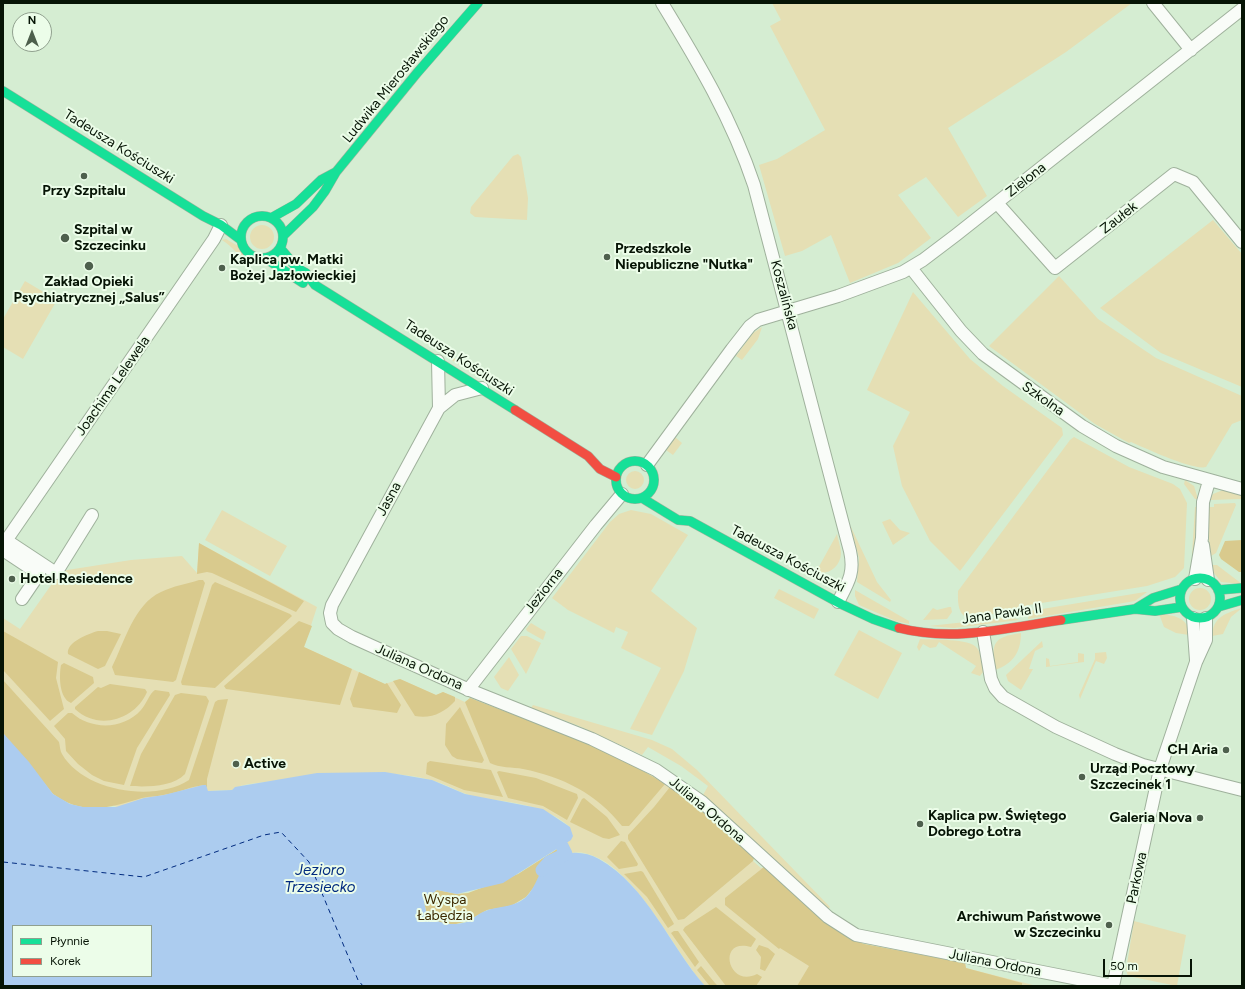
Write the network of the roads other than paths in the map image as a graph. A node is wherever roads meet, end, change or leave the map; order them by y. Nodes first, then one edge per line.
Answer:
1 (478, 3) edge
2 (662, 3) edge
3 (1153, 3) edge
4 (1242, 9) edge
5 (1191, 50) junction
6 (3, 91) edge
7 (336, 172) junction
8 (997, 203) junction
9 (271, 218) junction
10 (220, 225) junction
11 (245, 225) junction
12 (283, 236) junction
13 (241, 240) junction
14 (1242, 242) edge
15 (280, 248) junction
16 (265, 258) junction
17 (911, 268) junction
18 (315, 285) junction
19 (788, 311) junction
20 (438, 361) junction
21 (482, 388) junction
22 (439, 408) junction
23 (588, 456) junction
24 (623, 465) junction
25 (647, 465) junction
26 (616, 477) junction
27 (1209, 481) junction
28 (652, 490) junction
29 (1242, 490) edge
30 (622, 494) junction
31 (661, 496) dead end
32 (642, 498) junction
33 (684, 512) dead end
34 (92, 515) dead end
35 (690, 521) junction
36 (1202, 538) junction
37 (4, 545) edge
38 (1195, 579) junction
39 (1208, 580) junction
40 (1242, 588) edge
41 (1182, 589) junction
42 (1218, 590) junction
43 (340, 591) joint
44 (22, 598) dead end
45 (1242, 600) edge
46 (838, 602) junction
47 (1182, 607) junction
48 (1218, 608) junction
49 (1135, 609) junction
50 (1193, 618) junction
51 (1206, 618) junction
52 (874, 620) joint
53 (983, 632) junction
54 (1196, 662) junction
55 (468, 690) junction
56 (1160, 769) junction
57 (1242, 790) edge
58 (1113, 986) edge

1 - 7 street, Ludwika Mierosławskiego
2 - 19 street, Koszalińska
3 - 5 street
4 - 5 street, Zielona
5 - 8 street, Zielona
6 - 10 street, Tadeusza Kościuszki
7 - 9 street, Ludwika Mierosławskiego
7 - 12 street, Ludwika Mierosławskiego
8 - 14 street, Zaułek
8 - 17 street, Zielona
9 - 11 street
9 - 12 street
10 - 11 street, Tadeusza Kościuszki
10 - 13 street, Tadeusza Kościuszki
10 - 37 street, Joachima Lelewela
11 - 13 street
12 - 15 street
13 - 16 street
15 - 16 street
15 - 18 street, Tadeusza Kościuszki
16 - 18 street, Tadeusza Kościuszki
17 - 19 street, Zielona
17 - 27 street, Szkolna
18 - 20 street, Tadeusza Kościuszki
19 - 25 street
19 - 46 street, Koszalińska
20 - 21 street, Tadeusza Kościuszki
20 - 22 street, Jasna
21 - 22 street, Jasna
21 - 23 street, Tadeusza Kościuszki
22 - 43 street, Jasna
23 - 24 street, Tadeusza Kościuszki
23 - 26 street, Tadeusza Kościuszki
24 - 25 street
24 - 26 street
25 - 28 street
26 - 30 street
27 - 29 street, Szkolna
27 - 36 street
28 - 31 street
28 - 32 street
30 - 32 street
30 - 55 street, Jeziorna
32 - 35 street, Tadeusza Kościuszki
33 - 35 street, Tadeusza Kościuszki
34 - 37 street
35 - 46 street, Tadeusza Kościuszki
36 - 38 street
36 - 39 street
37 - 44 street
38 - 39 street
38 - 41 street
39 - 42 street
40 - 42 street
41 - 47 street
41 - 49 street, Jana Pawła II
42 - 48 street
43 - 55 street, Juliana Ordona
45 - 48 street
46 - 52 street, Tadeusza Kościuszki
47 - 49 street, Jana Pawła II
47 - 50 street
48 - 51 street
49 - 53 street, Jana Pawła II
50 - 51 street
50 - 54 street
51 - 54 street, Parkowa
52 - 53 street, Jana Pawła II
53 - 56 street
54 - 56 street, Parkowa
55 - 58 street, Juliana Ordona
56 - 57 street
56 - 58 street, Parkowa

